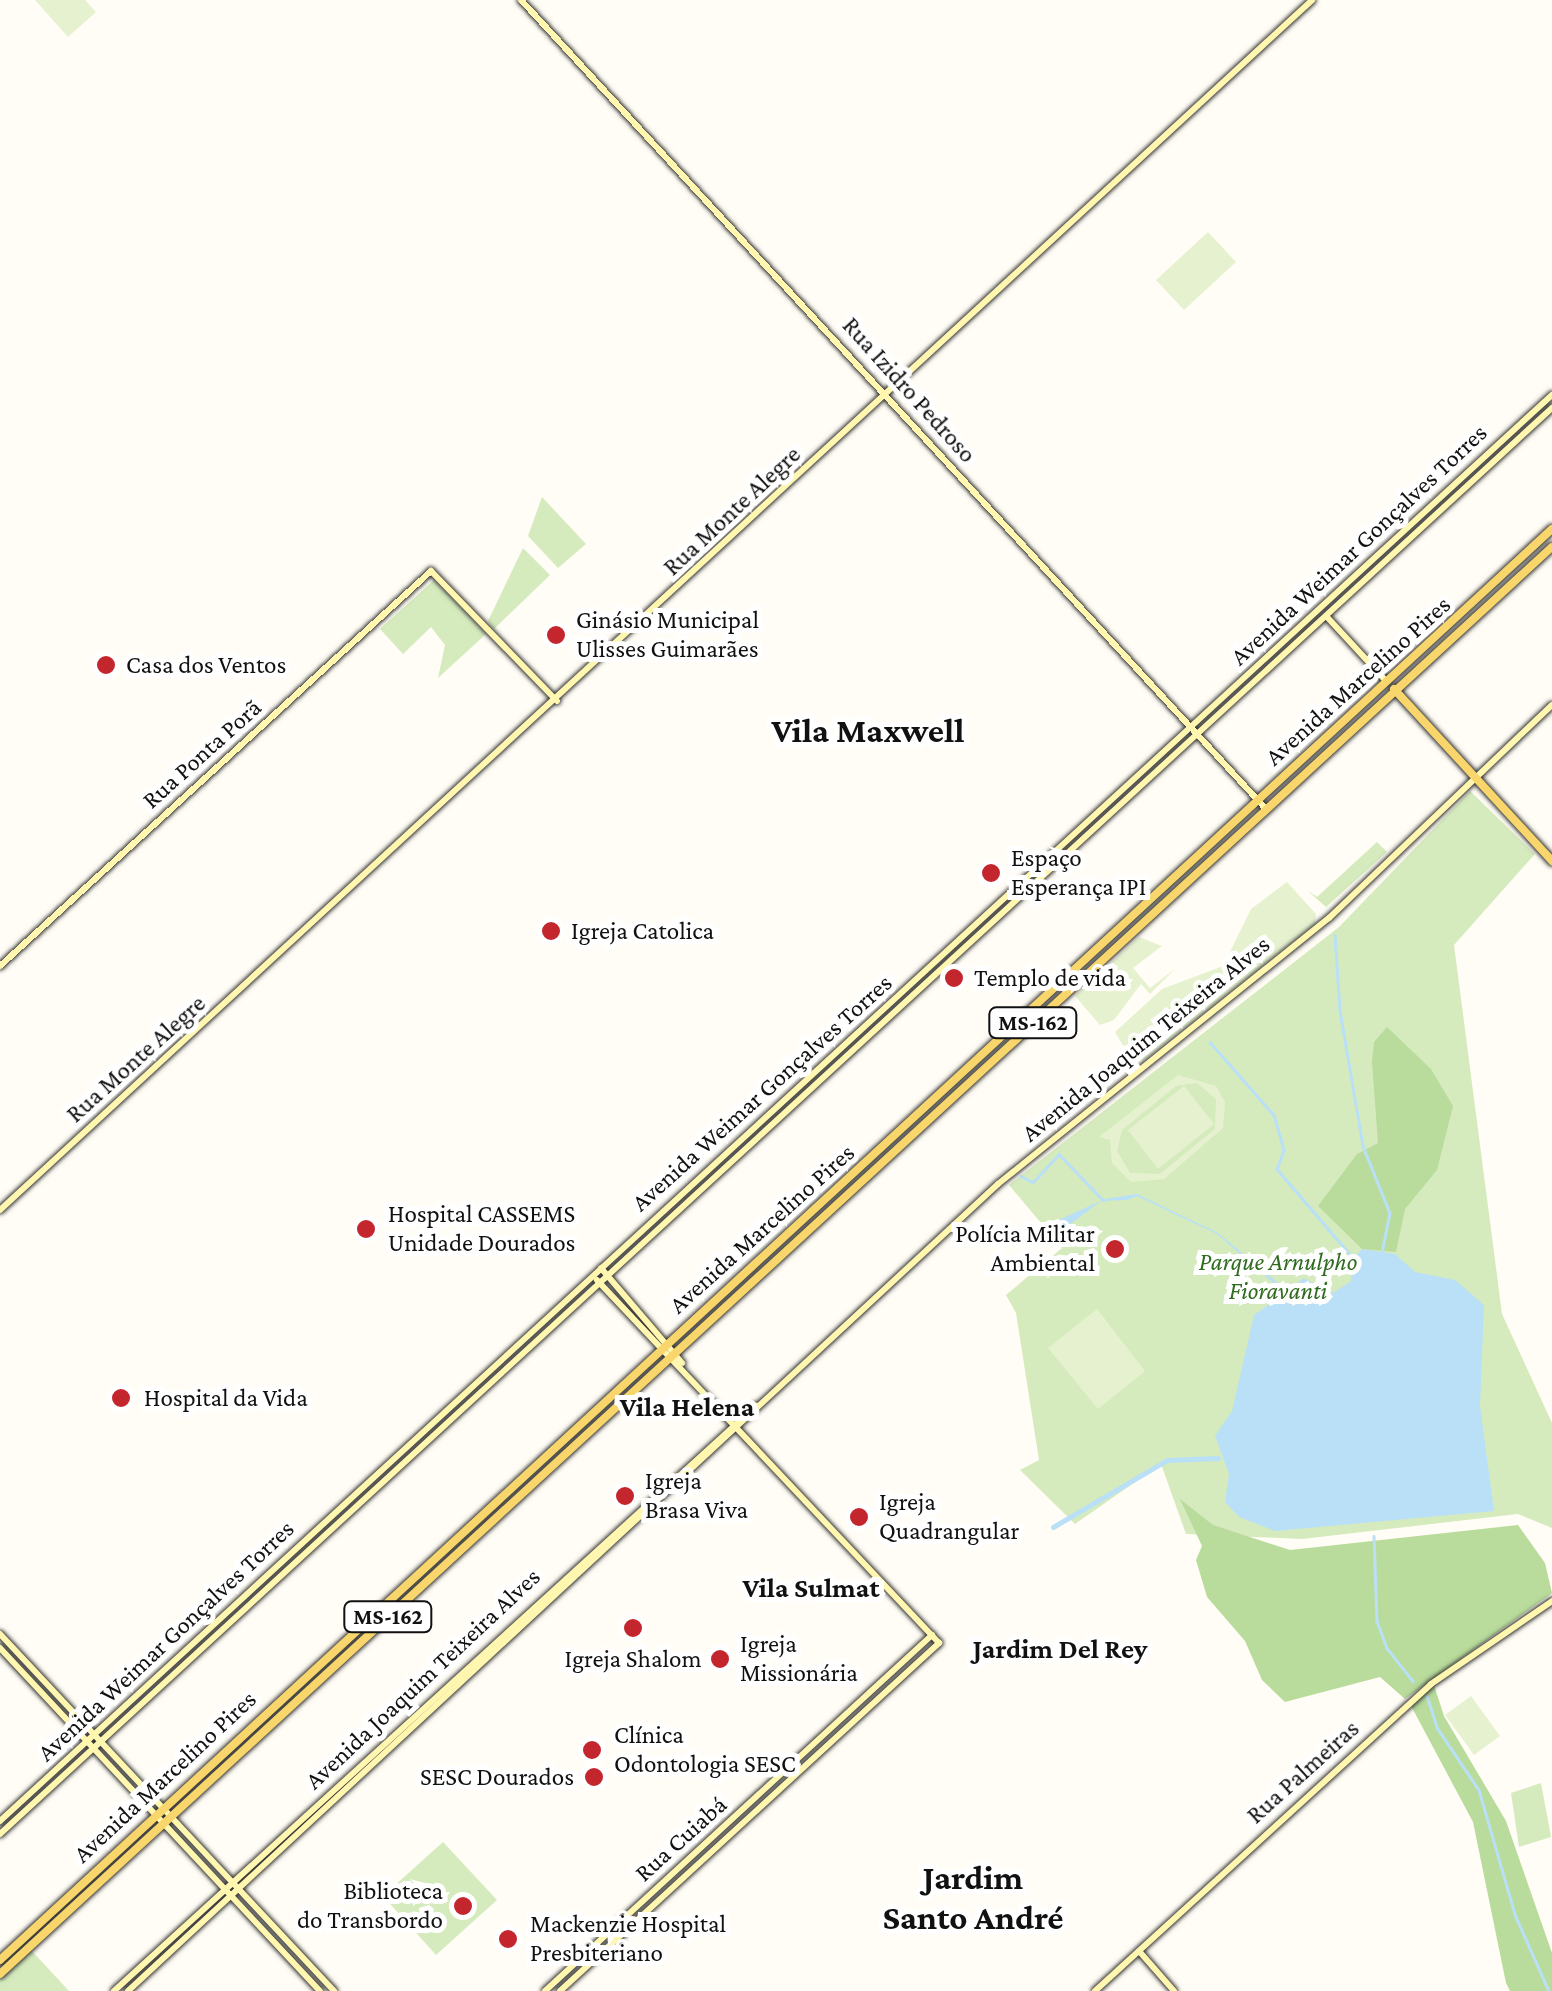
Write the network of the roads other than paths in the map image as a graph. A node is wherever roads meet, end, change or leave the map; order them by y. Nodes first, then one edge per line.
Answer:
1 (521, 0) edge
2 (1312, 0) edge
3 (1552, 395) edge
4 (887, 397) junction
5 (1552, 408) edge
6 (1552, 530) edge
7 (1552, 547) edge
8 (1320, 609) junction
9 (1328, 618) junction
10 (1388, 682) junction
11 (1396, 690) junction
12 (557, 701) junction
13 (1552, 705) edge
14 (1192, 728) junction
15 (1198, 735) junction
16 (1474, 777) junction
17 (1258, 800) junction
18 (1266, 809) junction
19 (1552, 861) edge
20 (1124, 923) junction
21 (1132, 932) junction
22 (0, 966) edge
23 (863, 1164) junction
24 (872, 1173) junction
25 (0, 1210) edge
26 (800, 1222) junction
27 (808, 1231) junction
28 (600, 1268) junction
29 (607, 1275) junction
30 (596, 1279) junction
31 (638, 1308) junction
32 (630, 1315) junction
33 (665, 1344) junction
34 (675, 1354) junction
35 (762, 1402) junction
36 (732, 1421) junction
37 (739, 1428) junction
38 (1552, 1601) edge
39 (0, 1634) edge
40 (932, 1636) junction
41 (0, 1648) edge
42 (98, 1737) junction
43 (90, 1745) junction
44 (158, 1811) junction
45 (170, 1816) junction
46 (0, 1821) edge
47 (162, 1824) junction
48 (0, 1834) edge
49 (229, 1885) junction
50 (239, 1890) junction
51 (232, 1897) junction
52 (1139, 1951) junction
53 (0, 1960) edge
54 (0, 1974) edge
55 (114, 1991) edge
56 (128, 1991) edge
57 (320, 1991) edge
58 (334, 1991) edge
59 (545, 1991) edge
60 (560, 1991) edge
61 (1095, 1991) edge
62 (1174, 1991) edge

1 - 4 main road, Rua Izidro Pedroso
2 - 4 main road, Rua Monte Alegre
3 - 8 main road, Avenida Weimar Gonçalves Torres
4 - 12 main road, Rua Monte Alegre
4 - 14 main road, Rua Izidro Pedroso
5 - 9 main road, Avenida Weimar Gonçalves Torres
6 - 10 main road, Avenida Marcelino Pires / MS-162
7 - 11 main road, Avenida Marcelino Pires / MS-162
8 - 9 main road
8 - 14 main road, Avenida Weimar Gonçalves Torres
9 - 10 main road
9 - 15 main road, Avenida Weimar Gonçalves Torres
10 - 11 main road
10 - 17 main road, Avenida Marcelino Pires / MS-162
11 - 16 main road
11 - 18 main road, Avenida Marcelino Pires / MS-162
12 - 22 main road, Rua Ponta Porã
12 - 25 main road, Rua Monte Alegre
13 - 16 main road, Avenida Joaquim Teixeira Alves
14 - 15 main road, Rua Izidro Pedroso
14 - 28 main road, Avenida Weimar Gonçalves Torres
15 - 17 main road, Rua Izidro Pedroso
15 - 29 main road, Avenida Weimar Gonçalves Torres
16 - 19 main road
16 - 35 main road, Avenida Joaquim Teixeira Alves
17 - 18 main road, Rua Izidro Pedroso
17 - 20 main road, Avenida Marcelino Pires / MS-162
18 - 21 main road, Avenida Marcelino Pires / MS-162
20 - 21 main road
20 - 23 main road, Avenida Marcelino Pires / MS-162
21 - 24 main road, Avenida Marcelino Pires / MS-162
23 - 24 main road
23 - 26 main road, Avenida Marcelino Pires / MS-162
24 - 27 main road, Avenida Marcelino Pires / MS-162
26 - 27 main road
26 - 33 main road, Avenida Marcelino Pires / MS-162
27 - 34 main road, Avenida Marcelino Pires / MS-162
28 - 29 main road
28 - 30 main road, Avenida Weimar Gonçalves Torres
29 - 30 main road, Avenida Weimar Gonçalves Torres
29 - 31 main road
30 - 32 main road
30 - 42 main road, Avenida Weimar Gonçalves Torres
31 - 32 main road
31 - 33 main road
32 - 33 main road
33 - 34 main road
33 - 44 main road, Avenida Marcelino Pires / MS-162
34 - 36 main road
34 - 45 main road, Avenida Marcelino Pires / MS-162
35 - 36 main road, Avenida Joaquim Teixeira Alves
35 - 37 main road, Avenida Joaquim Teixeira Alves
36 - 37 main road
36 - 49 main road, Avenida Joaquim Teixeira Alves
37 - 40 main road
37 - 50 main road, Avenida Joaquim Teixeira Alves
38 - 52 main road, Rua Palmeiras
39 - 42 main road
40 - 59 main road, Rua Cuiabá
40 - 60 main road, Rua Cuiabá
41 - 43 main road
42 - 43 main road, Avenida Weimar Gonçalves Torres
42 - 44 main road
43 - 44 main road
43 - 46 main road, Avenida Weimar Gonçalves Torres
43 - 48 main road, Avenida Weimar Gonçalves Torres
44 - 45 main road
44 - 47 main road
44 - 53 main road, Avenida Marcelino Pires / MS-162
45 - 47 main road, Avenida Marcelino Pires / MS-162
45 - 49 main road
47 - 49 main road
47 - 54 main road, Avenida Marcelino Pires / MS-162
49 - 50 main road
49 - 51 main road
49 - 55 main road, Avenida Joaquim Teixeira Alves
50 - 51 main road, Avenida Joaquim Teixeira Alves
50 - 58 main road
51 - 56 main road, Avenida Joaquim Teixeira Alves
51 - 57 main road
52 - 61 main road, Rua Palmeiras
52 - 62 main road

